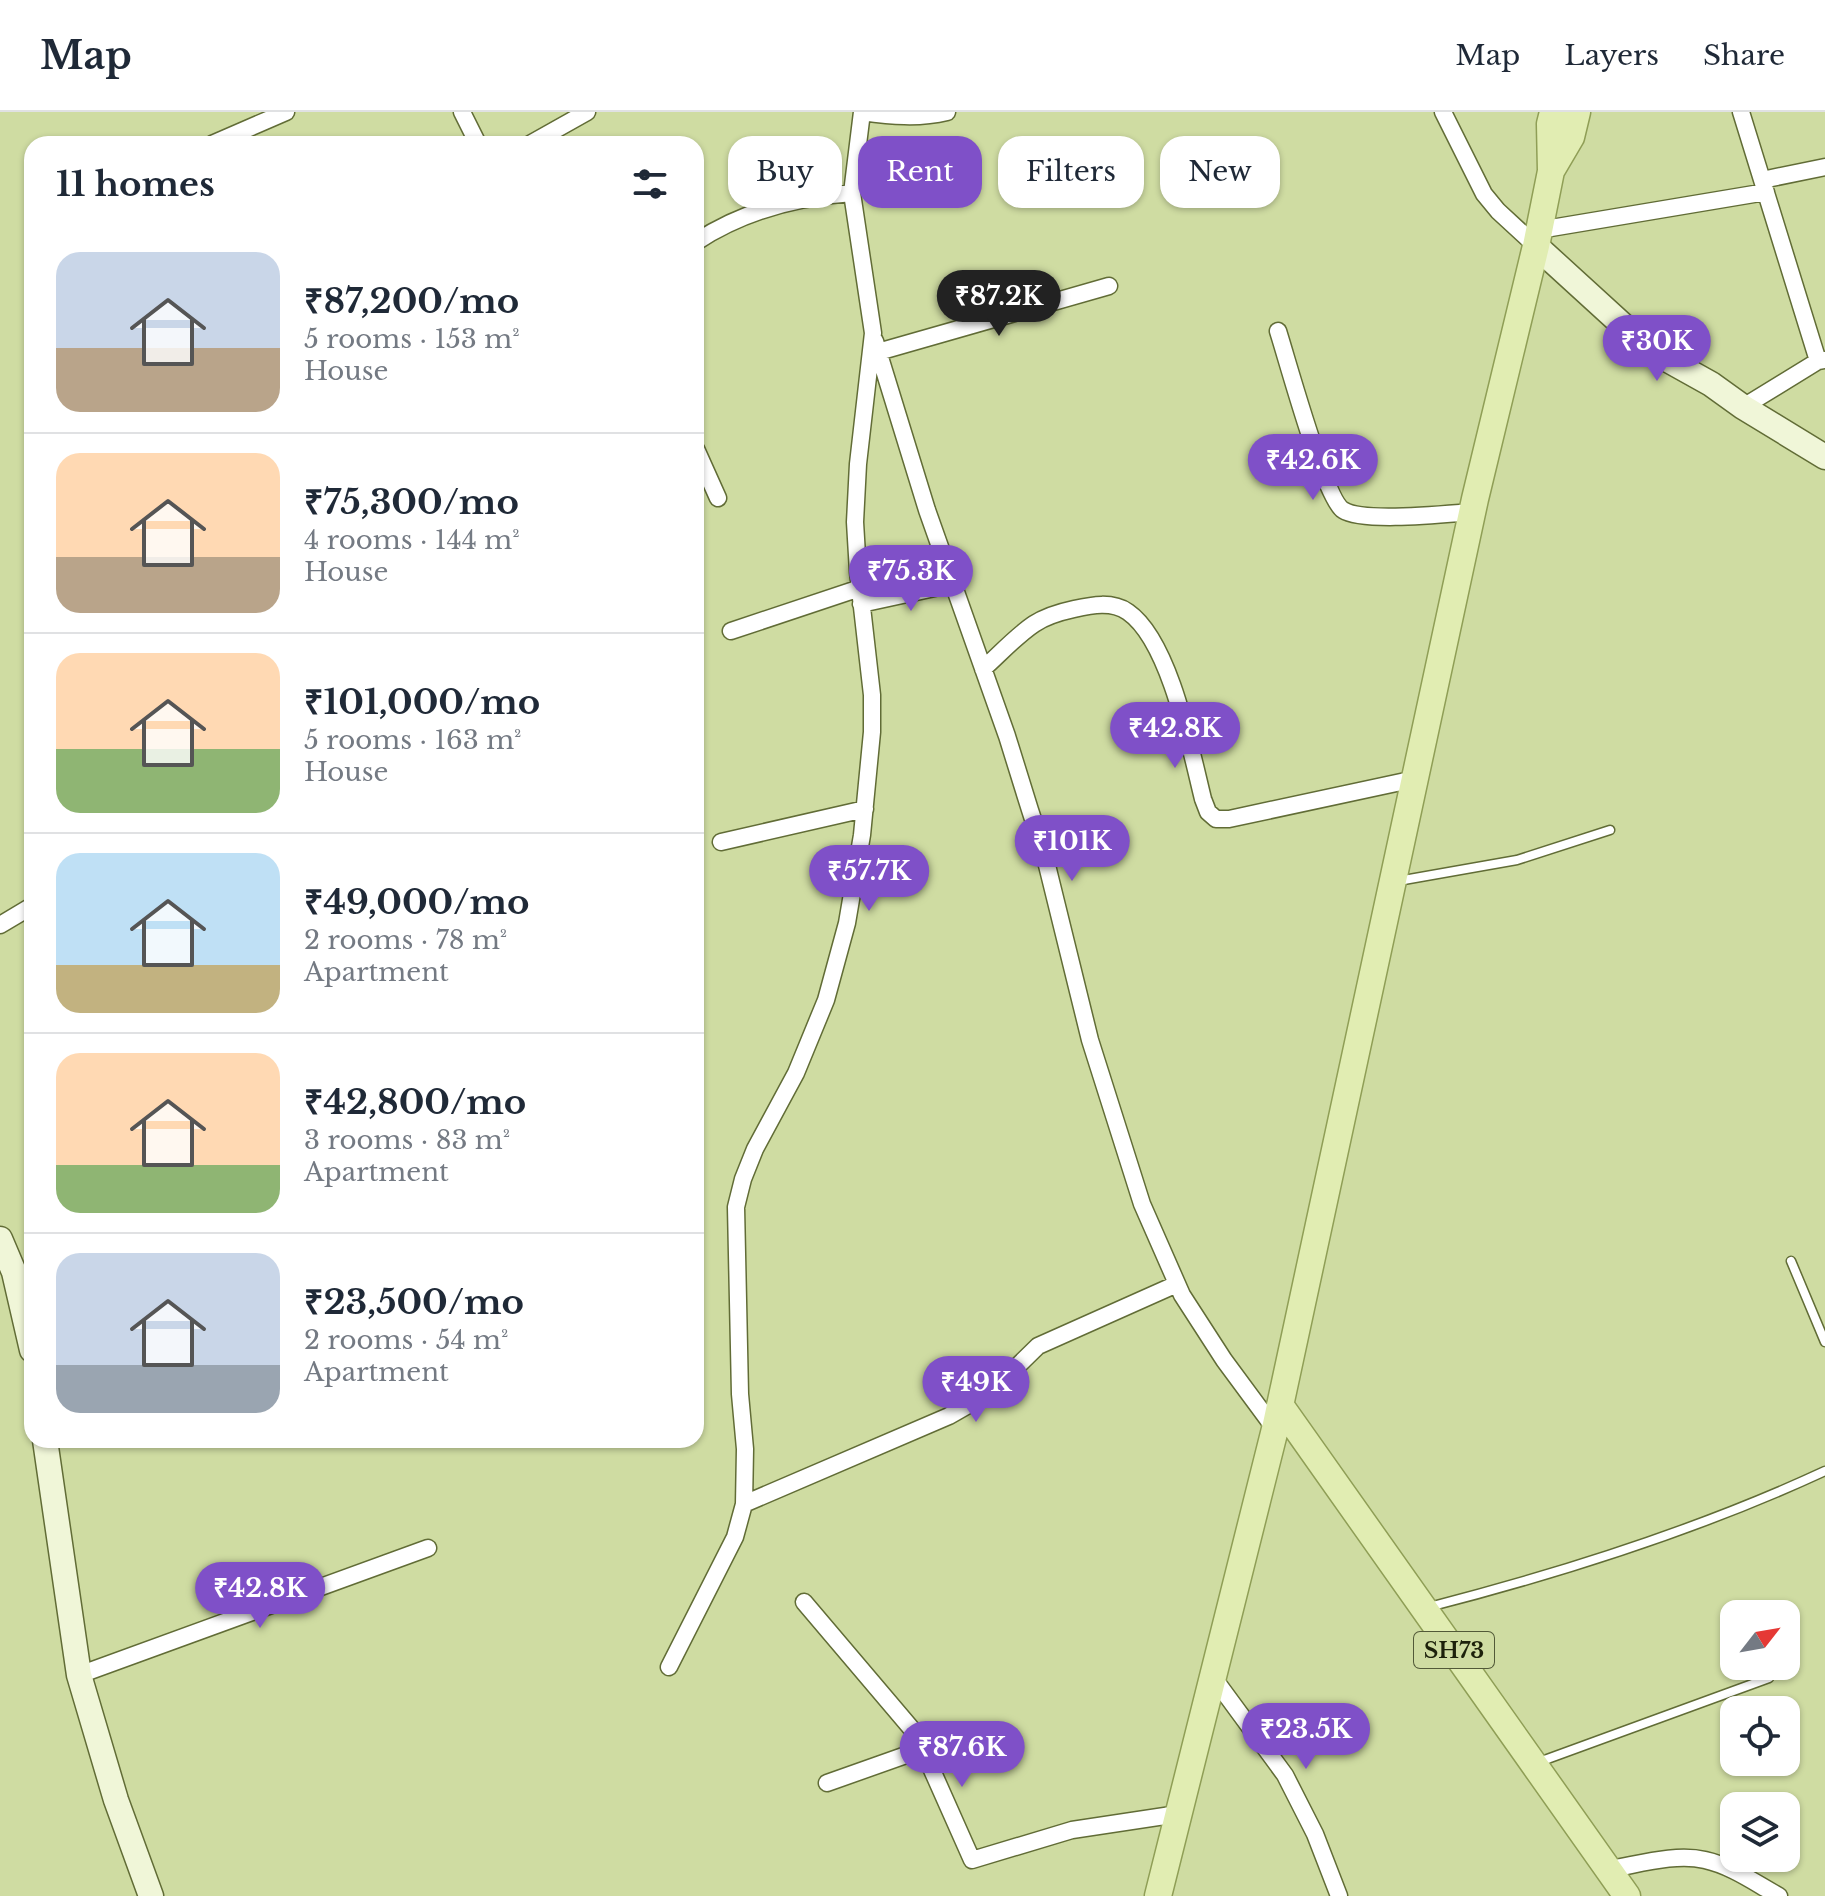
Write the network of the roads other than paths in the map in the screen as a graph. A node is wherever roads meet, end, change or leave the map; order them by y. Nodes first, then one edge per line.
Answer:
1 (286, 112) edge
2 (462, 112) edge
3 (587, 112) edge
4 (947, 112) edge
5 (1443, 112) edge
6 (1553, 112) edge
7 (1577, 112) edge
8 (1741, 112) edge
9 (230, 136) edge
10 (474, 136) edge
11 (544, 136) edge
12 (1825, 167) edge
13 (1551, 171) junction
14 (1764, 186) junction
15 (852, 193) junction
16 (704, 238) edge
17 (1537, 238) junction
18 (1109, 286) dead end
19 (1278, 331) dead end
20 (873, 333) junction
21 (878, 352) junction
22 (1821, 360) edge
23 (1743, 407) junction
24 (1825, 457) edge
25 (704, 467) edge
26 (718, 498) dead end
27 (1472, 512) junction
28 (953, 584) junction
29 (860, 596) junction
30 (731, 631) dead end
31 (983, 669) junction
32 (1415, 779) junction
33 (865, 809) junction
34 (1610, 830) dead end
35 (721, 842) dead end
36 (1393, 881) junction
37 (24, 911) edge
38 (0, 925) edge
39 (0, 1239) edge
40 (1791, 1261) dead end
41 (1177, 1284) junction
42 (24, 1315) edge
43 (1825, 1342) edge
44 (1278, 1417) junction
45 (46, 1448) edge
46 (1825, 1471) edge
47 (744, 1504) junction
48 (428, 1548) dead end
49 (804, 1602) dead end
50 (1424, 1609) junction
51 (669, 1667) dead end
52 (79, 1675) junction
53 (1213, 1677) junction
54 (1764, 1680) edge
55 (923, 1749) junction
56 (1535, 1764) junction
57 (827, 1783) dead end
58 (1178, 1814) junction
59 (1611, 1869) junction
60 (151, 1896) edge
61 (1158, 1896) edge
62 (1339, 1896) edge
63 (1627, 1896) edge
64 (1779, 1896) edge

1 - 9 street
2 - 10 street
3 - 11 street
4 - 15 street
5 - 17 street
6 - 13 main road
7 - 13 main road
8 - 14 street
12 - 14 street
13 - 17 main road
14 - 17 street
14 - 22 street
15 - 16 street
15 - 20 street
17 - 23 street
17 - 27 main road
18 - 21 street
19 - 27 street
20 - 21 street
20 - 29 street
21 - 28 street
22 - 23 street
23 - 24 street
25 - 26 street
27 - 32 main road
28 - 29 street
28 - 31 street
29 - 30 street
29 - 33 street
31 - 32 street
31 - 41 street
32 - 36 main road
33 - 35 street
33 - 47 street
34 - 36 lane
36 - 44 main road
37 - 38 street
39 - 42 street
40 - 43 lane
41 - 44 street
41 - 47 street
44 - 50 main road, SH73
44 - 53 main road
45 - 52 street
46 - 50 lane
47 - 51 street
48 - 52 street
49 - 55 street
50 - 56 main road, SH73
52 - 60 street
53 - 58 main road
53 - 62 street
54 - 56 lane
55 - 57 street
55 - 58 street
56 - 59 main road, SH73
58 - 61 main road
59 - 63 main road, SH73
59 - 64 street

